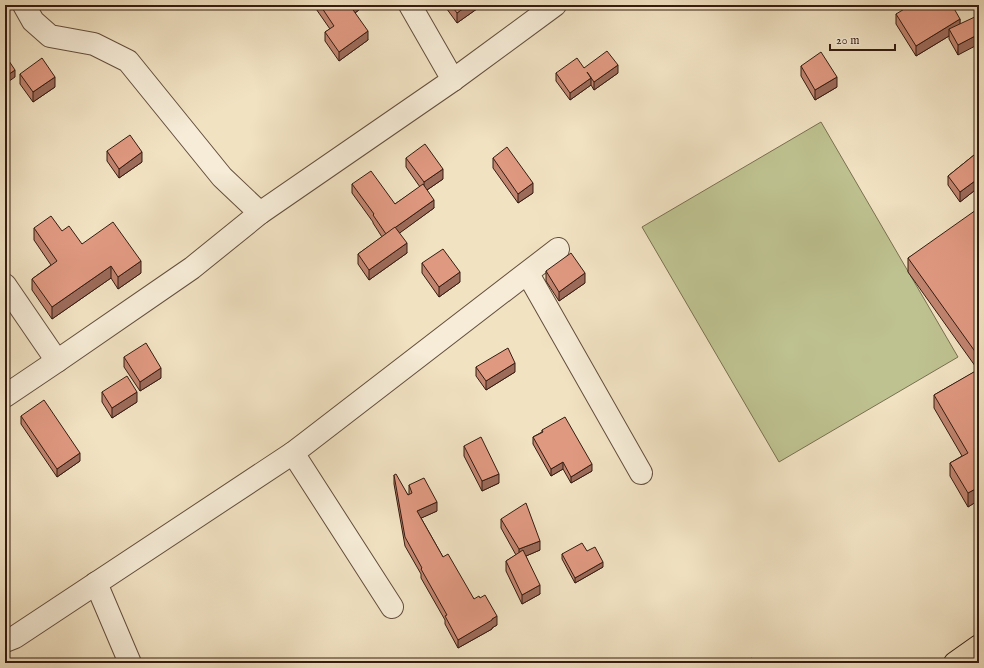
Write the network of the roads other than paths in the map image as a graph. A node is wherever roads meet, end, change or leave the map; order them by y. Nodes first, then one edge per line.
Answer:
1 (24, 5) edge
2 (410, 5) edge
3 (555, 5) edge
4 (453, 80) junction
5 (260, 213) junction
6 (558, 249) dead end
7 (528, 274) junction
8 (5, 286) edge
9 (57, 361) junction
10 (5, 396) edge
11 (293, 453) junction
12 (641, 473) dead end
13 (96, 583) junction
14 (392, 607) dead end
15 (5, 641) edge
16 (979, 646) edge
17 (130, 663) edge
18 (955, 663) edge

1 - 5 street
2 - 4 street
3 - 4 street
4 - 5 street
5 - 9 street
6 - 7 street
7 - 11 street
7 - 12 street
8 - 9 street
9 - 10 street
11 - 13 street
11 - 14 street
13 - 15 street
13 - 17 street
16 - 18 main road

